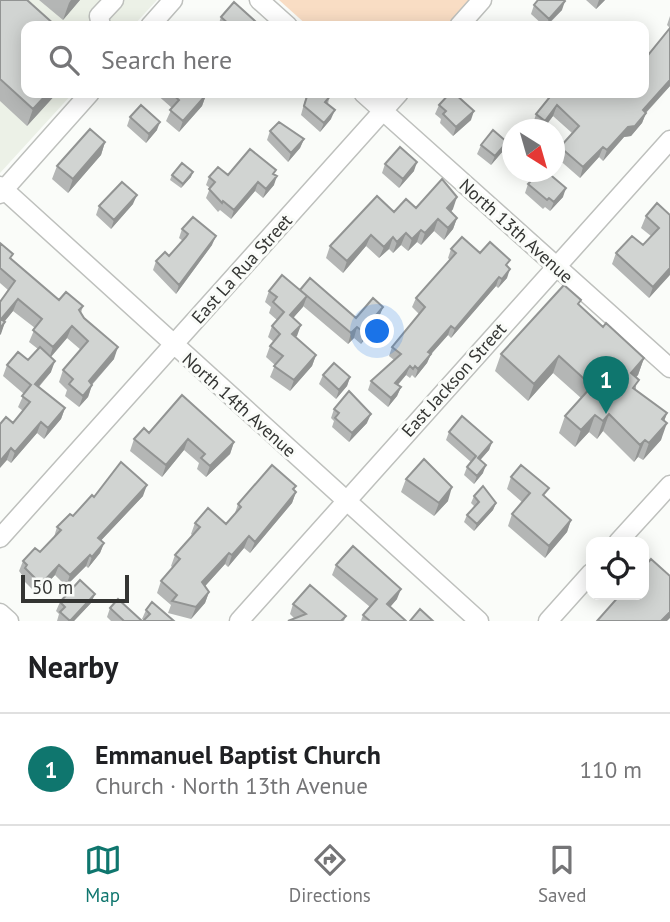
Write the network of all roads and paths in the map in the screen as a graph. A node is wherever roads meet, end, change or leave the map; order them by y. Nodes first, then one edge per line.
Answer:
1 (114, 0) edge
2 (259, 0) edge
3 (482, 0) edge
4 (171, 1) edge
5 (100, 21) edge
6 (154, 21) edge
7 (282, 21) edge
8 (463, 21) edge
9 (85, 98) edge
10 (369, 98) edge
11 (395, 98) edge
12 (383, 111) junction
13 (670, 140) edge
14 (1, 190) edge
15 (556, 267) junction
16 (173, 346) junction
17 (670, 368) edge
18 (670, 485) edge
19 (346, 501) junction
20 (623, 537) edge
21 (0, 538) edge
22 (586, 579) edge
23 (0, 613) edge
24 (9, 621) edge
25 (239, 621) edge
26 (480, 621) edge
27 (548, 621) edge

1 - 5 street
2 - 7 street
3 - 8 street
4 - 6 street
9 - 14 street
10 - 12 street, North 13th Avenue
11 - 12 street, East La Rua Street
12 - 15 street, North 13th Avenue
12 - 16 street, East La Rua Street
13 - 15 street, East Jackson Street
14 - 16 street, North 14th Avenue
15 - 17 street, North 13th Avenue
15 - 19 street, East Jackson Street
16 - 19 street, North 14th Avenue
16 - 21 street, East La Rua Street
18 - 20 street
19 - 25 street, East Jackson Street
19 - 26 street, North 14th Avenue
22 - 27 street
23 - 24 street

